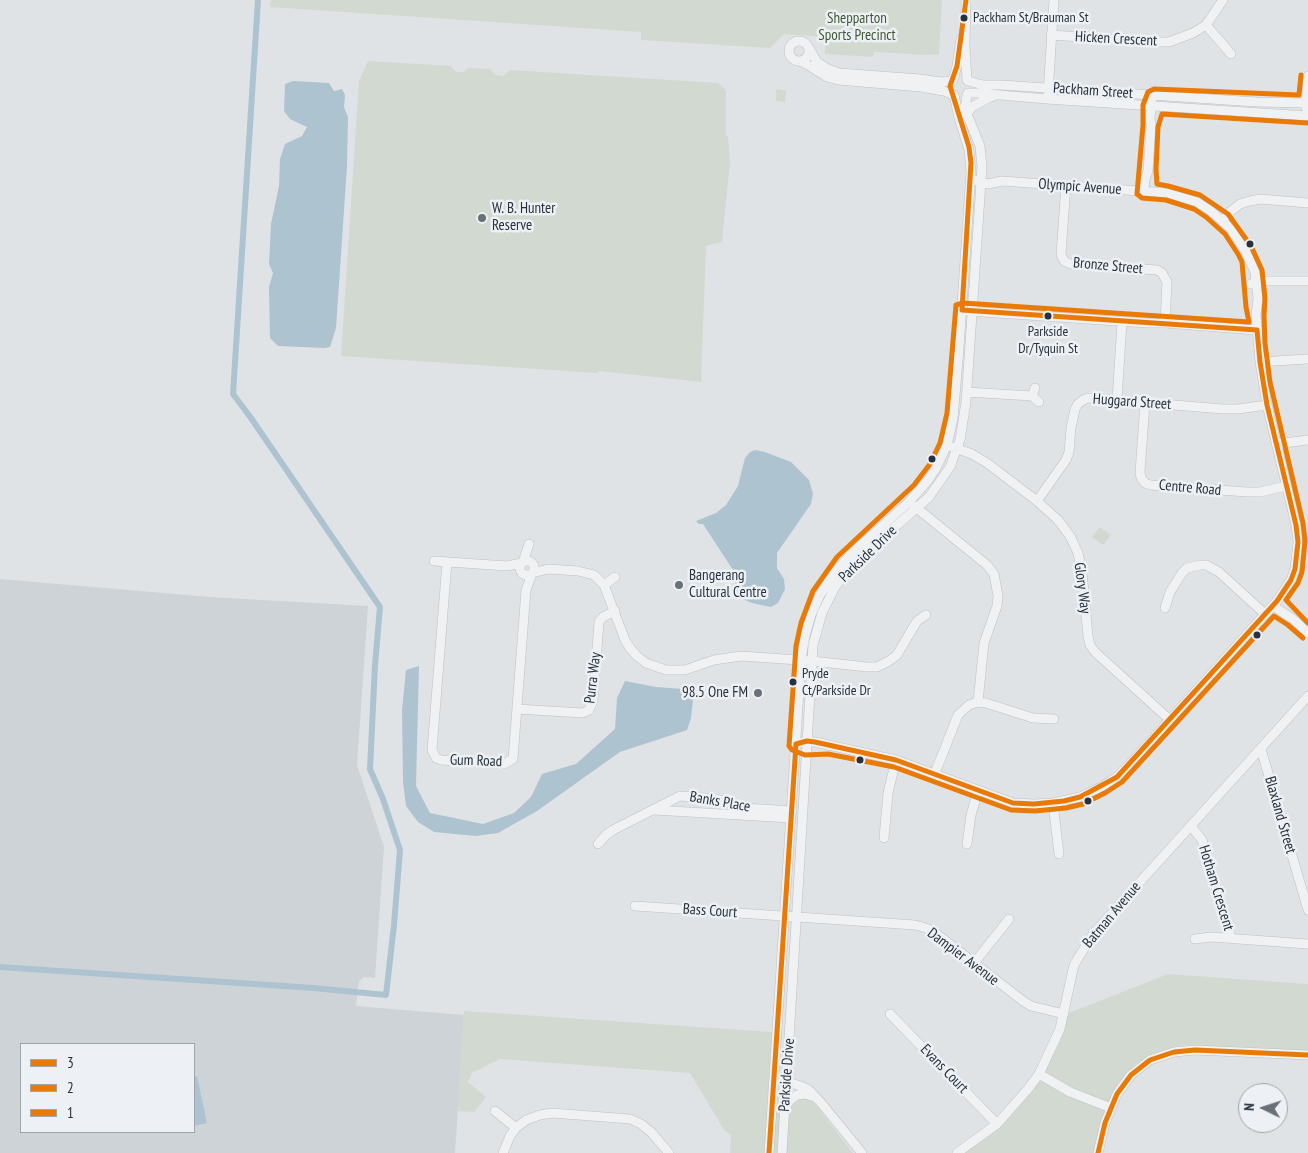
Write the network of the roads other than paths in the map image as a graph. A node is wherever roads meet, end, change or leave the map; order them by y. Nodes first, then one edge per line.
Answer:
1 (1054, 0) edge
2 (1223, 0) edge
3 (966, 4) edge
4 (1206, 25) junction
5 (1051, 35) junction
6 (963, 44) junction
7 (809, 48) junction
8 (1231, 54) dead end
9 (799, 61) junction
10 (1308, 76) edge
11 (952, 80) junction
12 (968, 80) junction
13 (1048, 88) junction
14 (968, 94) junction
15 (953, 95) junction
16 (1000, 96) junction
17 (1154, 96) junction
18 (1047, 99) junction
19 (1307, 103) edge
20 (1153, 106) junction
21 (967, 114) junction
22 (1307, 116) edge
23 (971, 178) junction
24 (981, 179) junction
25 (1066, 185) junction
26 (1146, 191) junction
27 (1308, 202) edge
28 (1223, 220) junction
29 (1308, 281) edge
30 (1254, 283) junction
31 (962, 310) junction
32 (972, 311) junction
33 (1122, 322) junction
34 (1165, 323) junction
35 (1257, 330) junction
36 (959, 348) junction
37 (970, 349) junction
38 (1308, 359) edge
39 (1260, 362) junction
40 (967, 392) junction
41 (1035, 396) dead end
42 (1117, 400) junction
43 (1145, 402) junction
44 (1267, 405) junction
45 (1308, 440) edge
46 (1276, 444) junction
47 (947, 445) junction
48 (957, 448) junction
49 (1286, 486) junction
50 (1036, 501) junction
51 (909, 502) junction
52 (917, 509) junction
53 (434, 561) dead end
54 (447, 562) junction
55 (527, 568) junction
56 (615, 577) dead end
57 (604, 585) junction
58 (1275, 603) junction
59 (1165, 608) dead end
60 (615, 612) junction
61 (1265, 614) junction
62 (926, 615) dead end
63 (1308, 633) edge
64 (802, 660) junction
65 (812, 661) junction
66 (1308, 696) edge
67 (978, 702) junction
68 (516, 709) junction
69 (1054, 720) dead end
70 (1170, 720) junction
71 (796, 744) junction
72 (807, 744) junction
73 (1260, 749) junction
74 (896, 760) junction
75 (935, 773) junction
76 (978, 791) junction
77 (1053, 803) junction
78 (731, 809) junction
79 (652, 810) junction
80 (791, 814) junction
81 (802, 815) junction
82 (1190, 826) junction
83 (884, 838) dead end
84 (598, 844) dead end
85 (967, 844) dead end
86 (1060, 854) dead end
87 (635, 906) dead end
88 (1308, 910) edge
89 (785, 916) junction
90 (796, 917) junction
91 (1009, 920) dead end
92 (1231, 938) junction
93 (1195, 939) dead end
94 (1308, 944) edge
95 (974, 963) junction
96 (890, 1014) dead end
97 (1064, 1014) junction
98 (1308, 1055) edge
99 (775, 1066) junction
100 (1039, 1074) junction
101 (785, 1079) junction
102 (820, 1102) junction
103 (1111, 1108) junction
104 (785, 1109) junction
105 (495, 1111) dead end
106 (997, 1124) junction
107 (516, 1128) junction
108 (770, 1140) junction
109 (503, 1153) edge
110 (669, 1153) edge
111 (769, 1153) edge
112 (782, 1153) edge
113 (862, 1153) edge
114 (957, 1153) edge
115 (1098, 1153) edge

1 - 5 street
2 - 4 street, Hicken Crescent
3 - 6 street
4 - 5 street, Hicken Crescent
4 - 8 street
5 - 13 street
6 - 11 street
6 - 12 street
7 - 9 street
7 - 9 street
7 - 11 street
9 - 15 street
10 - 19 street
11 - 12 street
11 - 15 street
12 - 13 street, Packham Street
12 - 14 street
13 - 17 street, Packham Street
13 - 18 street
14 - 15 street
14 - 16 street, Packham Street
14 - 21 street, Parkside Drive
15 - 23 street, Parkside Drive
16 - 18 street, Packham Street
16 - 21 street
17 - 19 street, Packham Street
17 - 20 street
18 - 20 street, Packham Street
19 - 22 street
20 - 22 street, Packham Street
20 - 26 street
21 - 24 street, Parkside Drive
23 - 24 street
23 - 31 street, Parkside Drive
24 - 25 street, Olympic Avenue
24 - 32 street, Parkside Drive
25 - 26 street, Olympic Avenue
25 - 34 street, Bronze Street
26 - 28 street, Olympic Avenue
27 - 28 street
28 - 30 street, Olympic Avenue
29 - 30 street
30 - 35 street, Olympic Avenue
31 - 32 street
31 - 36 street, Parkside Drive
32 - 33 street
32 - 37 street, Parkside Drive
33 - 34 street
33 - 42 street
34 - 35 street
35 - 39 street, Olympic Avenue
36 - 37 street
36 - 47 street, Parkside Drive
37 - 40 street, Parkside Drive
38 - 39 street
39 - 44 street, Olympic Avenue
40 - 41 street
40 - 48 street, Parkside Drive
42 - 43 street, Huggard Street
42 - 50 street, Huggard Street
43 - 44 street, Huggard Street
43 - 49 street, Centre Road
44 - 46 street, Olympic Avenue
45 - 46 street
46 - 49 street, Olympic Avenue
47 - 48 street, Glory Way
47 - 51 street, Parkside Drive
48 - 50 street, Glory Way
48 - 52 street, Parkside Drive
49 - 58 street, Olympic Avenue
50 - 70 street, Glory Way
51 - 52 street
51 - 64 street, Parkside Drive
52 - 65 street, Parkside Drive
52 - 67 street
53 - 54 street
54 - 55 street
54 - 68 street, Gum Road
55 - 57 street
55 - 68 street, Gum Road
56 - 57 street
57 - 60 street
58 - 61 street, Olympic Avenue
58 - 63 street
59 - 61 street
60 - 64 street
60 - 68 street, Purra Way
61 - 70 street, Olympic Avenue
62 - 65 street
64 - 65 street
64 - 71 street, Parkside Drive
65 - 72 street, Parkside Drive
66 - 73 street, Batman Avenue
67 - 69 street
67 - 75 street
70 - 77 street, Olympic Avenue
71 - 72 street
71 - 80 street, Parkside Drive
72 - 74 street, Olympic Avenue
72 - 81 street, Parkside Drive
73 - 82 street, Batman Avenue
73 - 88 street, Blaxland Street
74 - 75 street, Olympic Avenue
74 - 83 street
75 - 76 street, Olympic Avenue
76 - 77 street, Olympic Avenue
76 - 85 street
77 - 86 street
78 - 79 street, Banks Place
78 - 79 street, Banks Place
78 - 80 street, Banks Place
79 - 84 street, Banks Place
80 - 81 street, Banks Place
80 - 89 street, Parkside Drive
81 - 90 street, Parkside Drive
82 - 92 street, Hotham Crescent
82 - 97 street, Batman Avenue
87 - 89 street, Bass Court
89 - 90 street, Bass Court
89 - 99 street, Parkside Drive
90 - 95 street, Dampier Avenue
90 - 101 street, Parkside Drive
91 - 95 street
92 - 93 street
92 - 94 street, Hotham Crescent
95 - 97 street, Dampier Avenue
96 - 106 street, Evans Court
97 - 100 street, Batman Avenue
98 - 103 street
99 - 101 street
99 - 108 street, Parkside Drive
100 - 103 street
100 - 106 street, Batman Avenue
101 - 102 street
101 - 104 street, Parkside Drive
101 - 108 street
102 - 104 street
102 - 113 street
103 - 115 street
104 - 112 street, Parkside Drive
105 - 107 street
106 - 114 street, Batman Avenue
107 - 109 street
107 - 110 street
108 - 111 street, Parkside Drive

